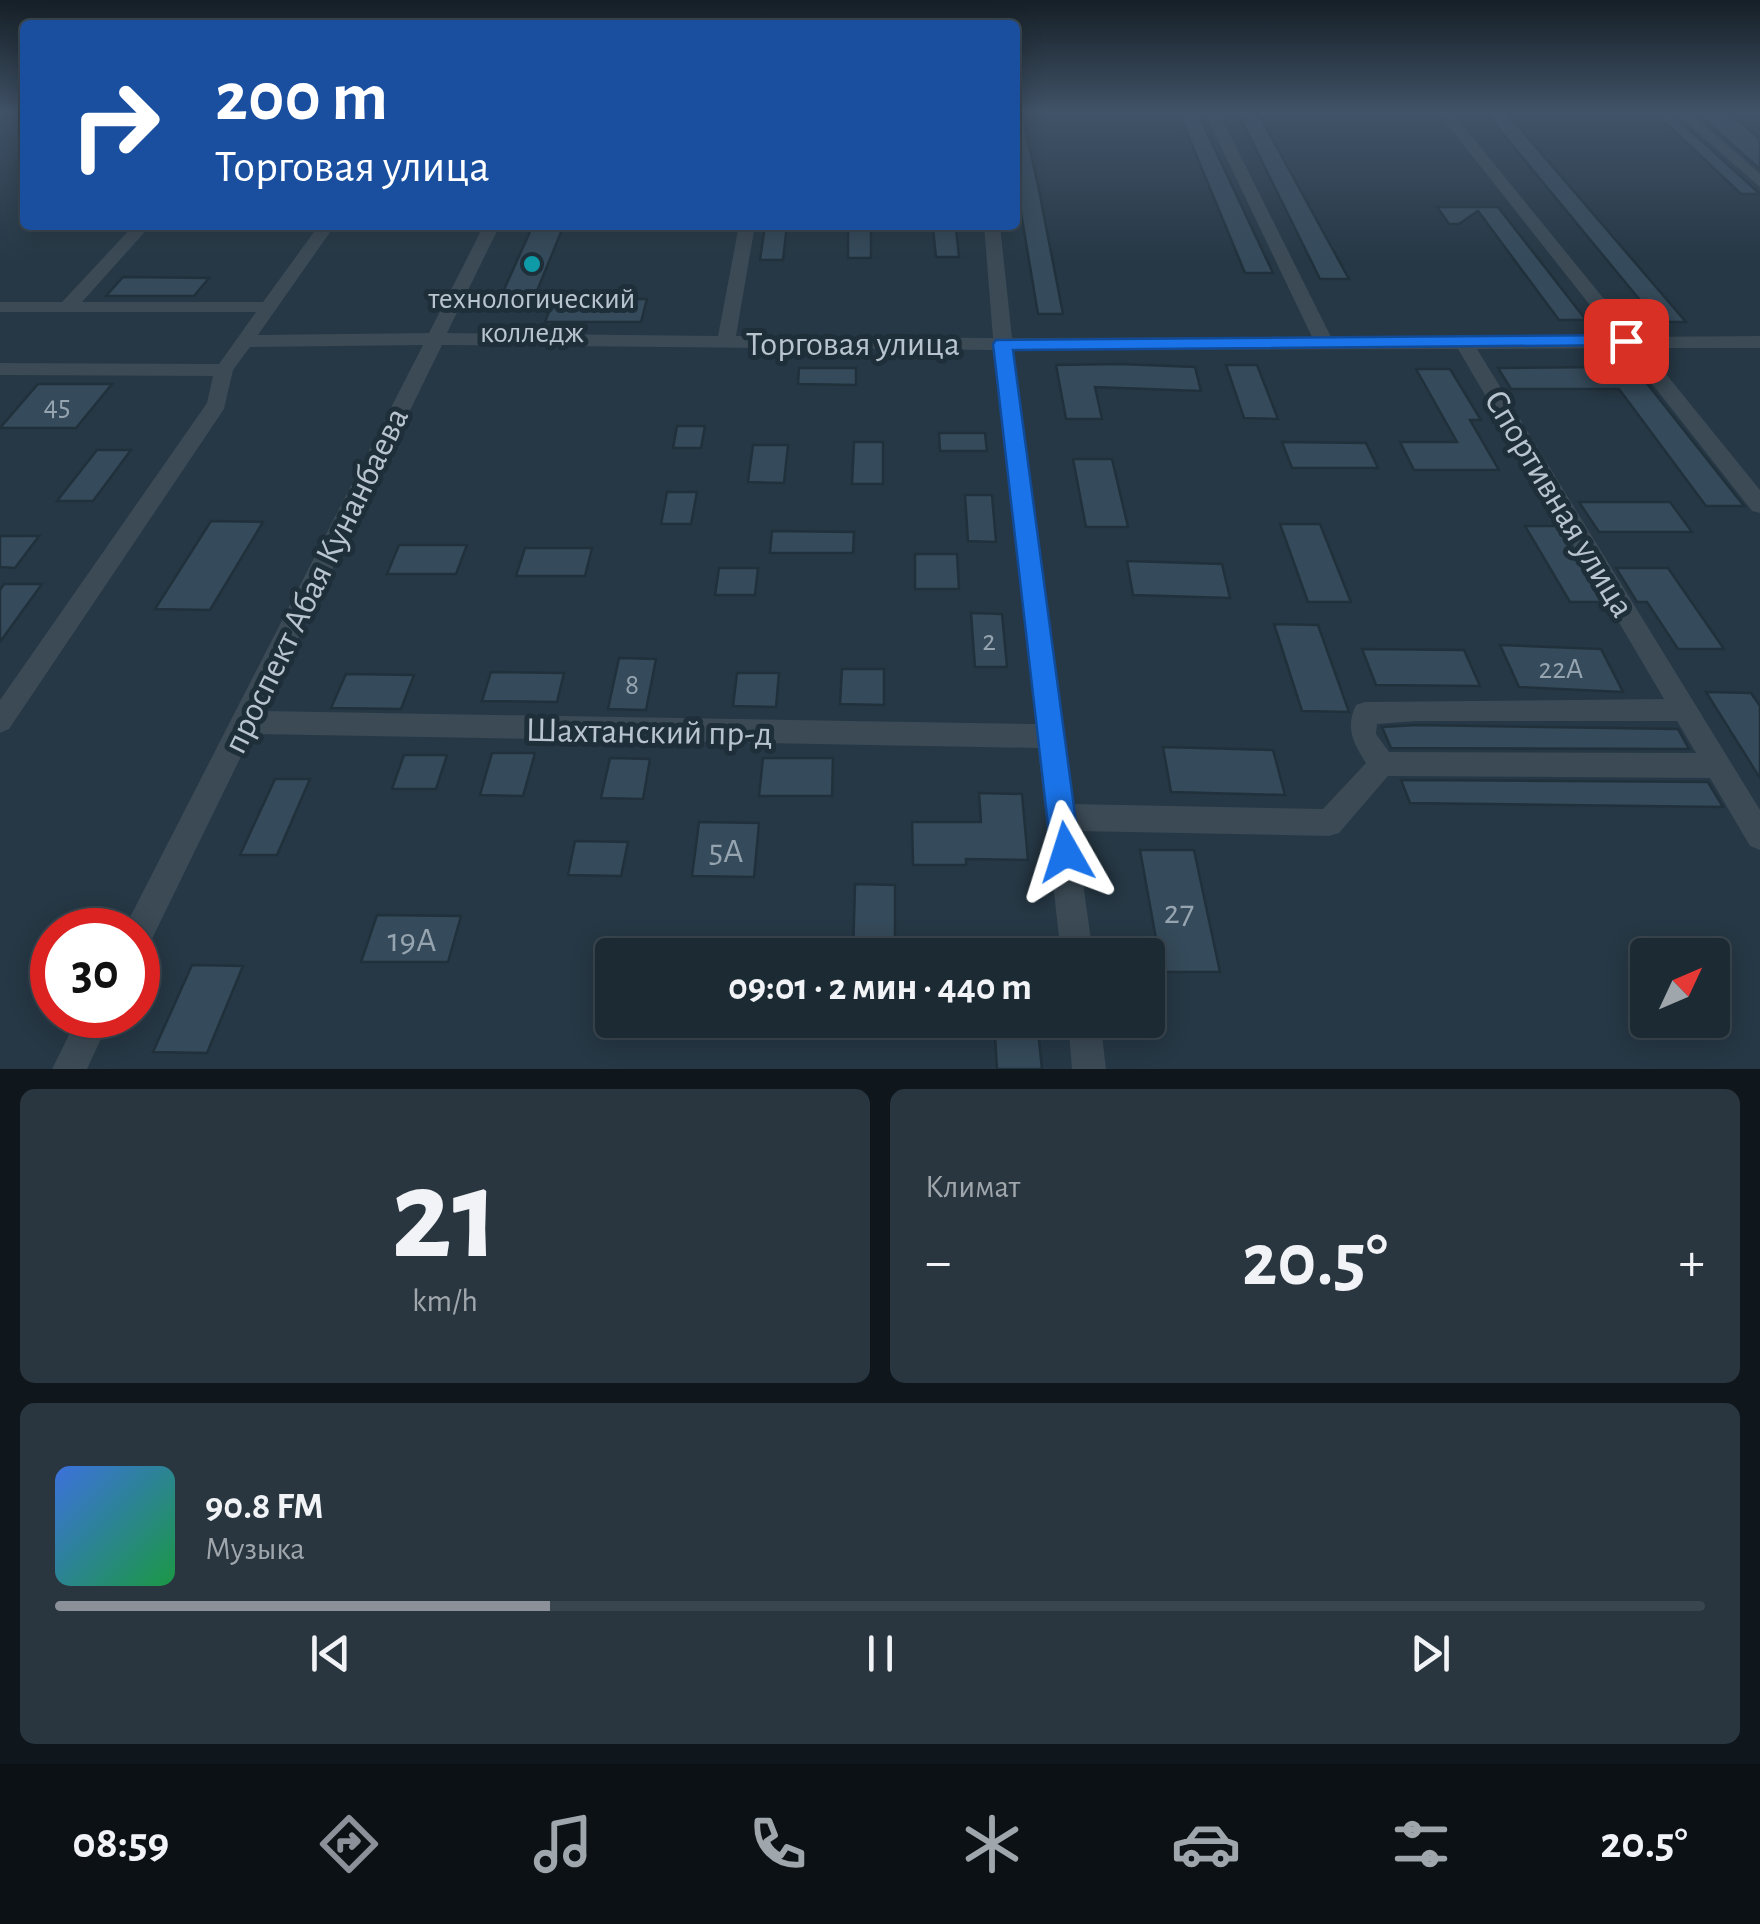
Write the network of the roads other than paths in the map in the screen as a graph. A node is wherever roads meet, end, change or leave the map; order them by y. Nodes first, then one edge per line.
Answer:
1 (1235, 161) edge
2 (1483, 161) edge
3 (1736, 161) edge
4 (1760, 182) edge
5 (138, 230) edge
6 (324, 230) edge
7 (489, 230) edge
8 (746, 230) edge
9 (992, 230) edge
10 (0, 307) edge
11 (67, 307) junction
12 (269, 308) junction
13 (435, 338) junction
14 (245, 341) junction
15 (1463, 341) junction
16 (1626, 341) junction
17 (726, 342) junction
18 (1324, 342) junction
19 (1760, 342) edge
20 (1003, 344) junction
21 (0, 369) edge
22 (224, 370) junction
23 (1760, 505) edge
24 (1683, 710) junction
25 (0, 720) edge
26 (246, 722) junction
27 (1053, 736) junction
28 (1382, 764) junction
29 (1715, 766) junction
30 (1062, 817) junction
31 (1760, 836) edge
32 (151, 908) edge
33 (1075, 938) edge
34 (84, 1038) edge
35 (1086, 1038) edge
36 (69, 1069) edge
37 (1089, 1069) edge

1 - 18 street
2 - 16 street
3 - 4 street
5 - 11 street
6 - 12 street
7 - 13 street, проспект Абая Кунанбаева
8 - 17 street
9 - 20 street
10 - 11 street
11 - 12 street
12 - 14 street
13 - 14 street, Торговая улица
13 - 17 street, Торговая улица
13 - 26 street, проспект Абая Кунанбаева
14 - 22 street
15 - 16 street, Торговая улица
15 - 18 street, Торговая улица
15 - 24 street, Спортивная улица
16 - 19 street, Торговая улица
16 - 23 street
17 - 20 street, Торговая улица
18 - 20 street, Торговая улица
20 - 27 street
21 - 22 street
22 - 25 street
24 - 28 street
24 - 29 street, Спортивная улица
26 - 27 street, Шахтанский пр-д
26 - 32 street, проспект Абая Кунанбаева
27 - 30 street
28 - 29 street
28 - 30 street
29 - 31 street, Спортивная улица
30 - 33 street
34 - 36 street
35 - 37 street

